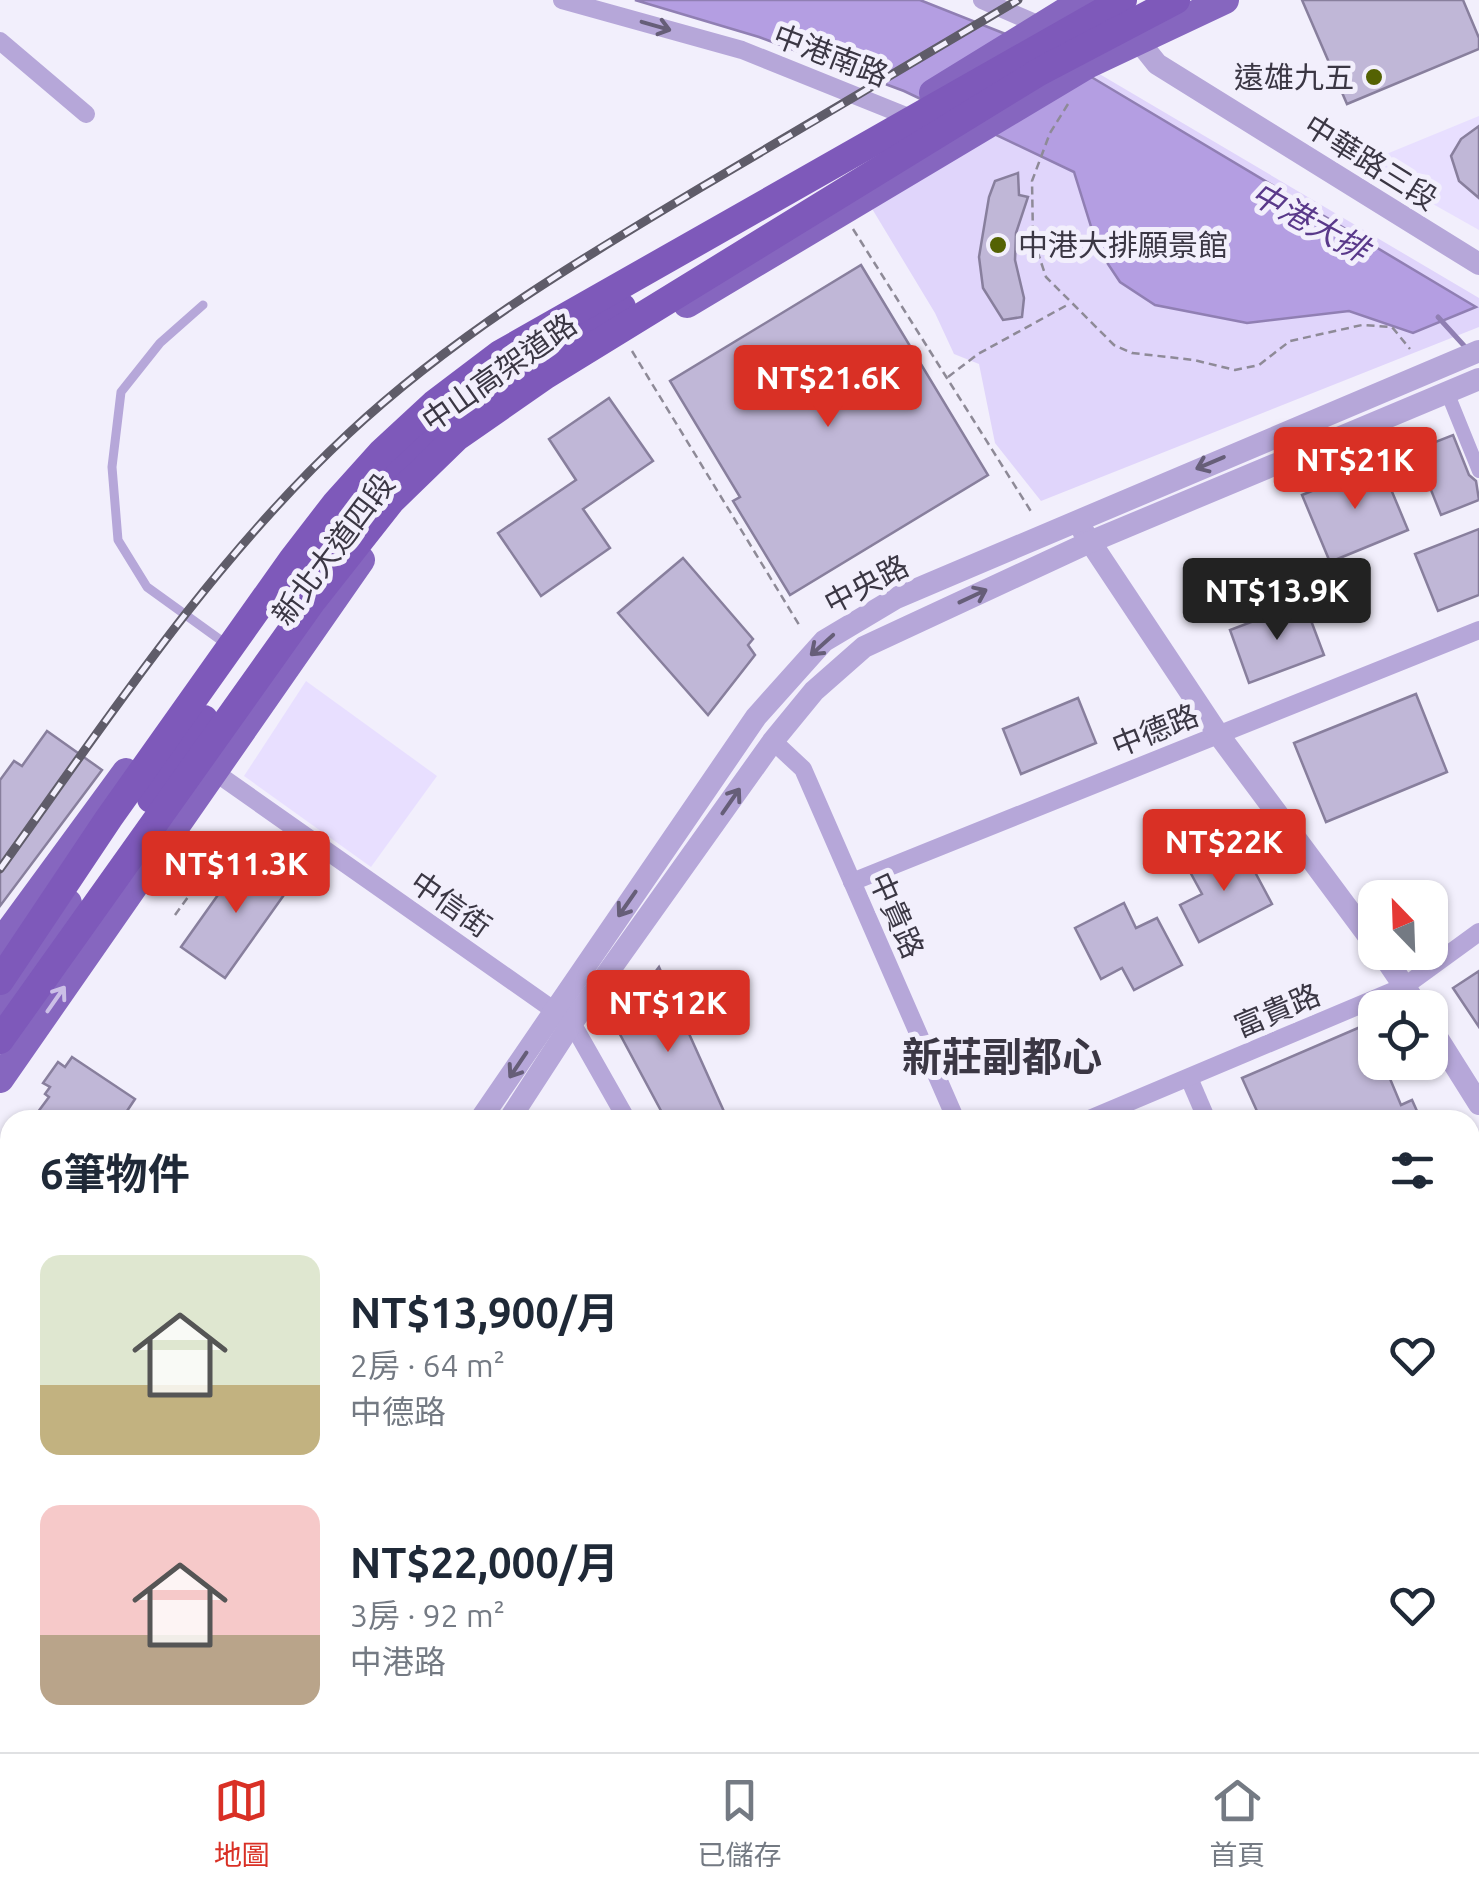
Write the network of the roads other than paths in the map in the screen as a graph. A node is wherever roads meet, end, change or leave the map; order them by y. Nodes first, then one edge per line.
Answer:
1 (562, 0) edge
2 (982, 0) edge
3 (1084, 0) edge
4 (1176, 0) edge
5 (1224, 0) edge
6 (1130, 3) edge
7 (1042, 26) junction
8 (1098, 26) junction
9 (1138, 39) junction
10 (0, 42) edge
11 (1062, 48) junction
12 (86, 114) dead end
13 (913, 114) junction
14 (963, 138) junction
15 (1479, 264) edge
16 (203, 305) dead end
17 (1479, 350) edge
18 (1479, 379) edge
19 (1451, 390) junction
20 (1479, 471) edge
21 (1076, 520) junction
22 (1090, 542) junction
23 (268, 584) junction
24 (322, 614) junction
25 (1479, 630) edge
26 (226, 644) junction
27 (165, 734) junction
28 (1218, 734) junction
29 (773, 741) junction
30 (214, 772) junction
31 (852, 882) junction
32 (1358, 922) edge
33 (1479, 932) edge
34 (69, 939) junction
35 (0, 944) edge
36 (1393, 970) edge
37 (0, 981) edge
38 (1405, 986) junction
39 (1408, 990) edge
40 (0, 1006) edge
41 (564, 1016) junction
42 (0, 1040) edge
43 (1448, 1055) edge
44 (1188, 1078) junction
45 (0, 1080) edge
46 (1479, 1104) edge
47 (488, 1110) edge
48 (513, 1110) edge
49 (621, 1110) edge
50 (952, 1110) edge
51 (1111, 1110) edge
52 (1202, 1110) edge

1 -> 13 street, 中港南路
2 - 7 street
3 - 7 main road, 新北大道四段
4 - 34 highway, 中山高架道路
5 - 9 main road, 新北大道四段
6 - 8 main road, 新北大道四段
6 - 9 street
6 - 37 highway, 中山高架道路
7 - 13 main road, 新北大道四段
8 - 11 main road, 新北大道四段
8 - 13 main road, 新北大道四段
9 - 14 main road, 新北大道四段
9 - 15 street, 中華路三段
10 - 12 street
11 - 13 main road, 新北大道四段
11 - 14 main road, 新北大道四段
13 - 14 street, 中港南路
13 - 23 main road, 新北大道四段
13 - 34 highway
14 - 24 main road, 新北大道四段
16 - 26 lane
17 -> 21 street, 中央路
18 - 19 street, 中央路
19 - 20 street
19 - 22 street, 中央路
21 - 22 street
21 -> 41 street, 中央路
22 - 28 street
29 -> 22 street, 中央路
23 - 24 main road
23 - 26 main road, 新北大道四段
24 - 30 main road, 新北大道四段
25 - 28 street, 中德路
26 - 27 main road, 新北大道四段
27 - 30 street, 中信街
27 - 35 main road, 新北大道四段
27 - 40 main road, 新北大道四段
28 - 31 street, 中德路
28 - 32 street
29 - 31 street, 中貴路
41 -> 29 street, 中央路
30 - 41 street, 中信街
45 -> 30 main road, 新北大道四段
31 - 50 street, 中貴路
33 - 38 street, 富貴路
34 - 42 highway, 中山高架道路
36 - 38 street
38 - 39 street
38 - 44 street, 富貴路
41 -> 47 street, 中央路
41 - 48 street, 中央路
41 - 49 street, 中信街
43 - 46 street
44 - 51 street, 富貴路
44 - 52 street

